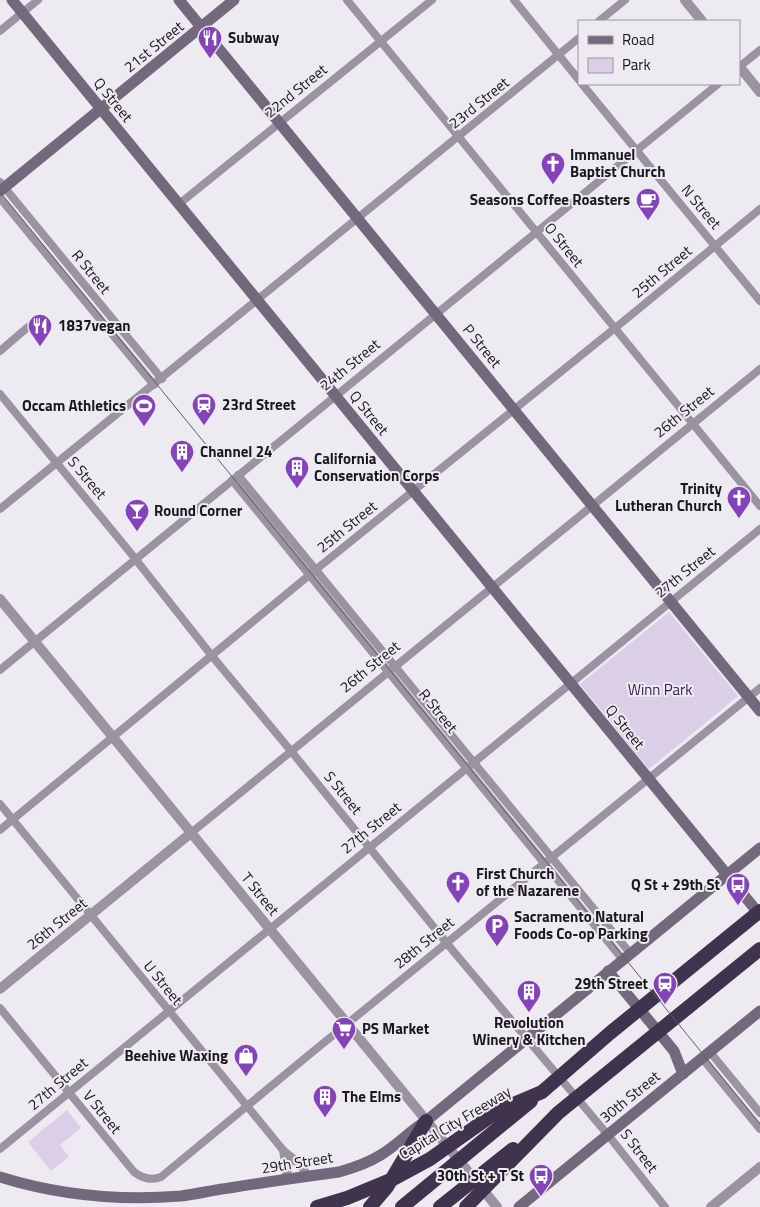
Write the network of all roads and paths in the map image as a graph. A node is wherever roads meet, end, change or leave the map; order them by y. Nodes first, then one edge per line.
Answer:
1 (12, 0) edge
2 (38, 0) edge
3 (179, 0) edge
4 (234, 0) edge
5 (346, 0) edge
6 (432, 0) edge
7 (514, 0) edge
8 (625, 0) edge
9 (684, 0) edge
10 (23, 12) junction
11 (600, 20) edge
12 (701, 20) edge
13 (202, 27) junction
14 (0, 31) edge
15 (578, 39) edge
16 (380, 40) junction
17 (760, 50) edge
18 (559, 55) junction
19 (740, 66) edge
20 (740, 68) edge
21 (578, 79) edge
22 (583, 85) edge
23 (717, 85) edge
24 (760, 92) edge
25 (101, 109) junction
26 (279, 122) junction
27 (459, 137) junction
28 (636, 150) junction
29 (1, 190) edge
30 (178, 204) junction
31 (760, 209) edge
32 (358, 218) junction
33 (536, 233) junction
34 (715, 246) junction
35 (258, 301) junction
36 (760, 301) edge
37 (436, 314) junction
38 (28, 328) dead end
39 (614, 329) junction
40 (0, 351) edge
41 (760, 370) edge
42 (162, 379) junction
43 (154, 385) junction
44 (0, 394) edge
45 (335, 395) junction
46 (514, 409) junction
47 (693, 424) junction
48 (57, 464) junction
49 (238, 474) junction
50 (232, 480) junction
51 (413, 491) junction
52 (593, 505) junction
53 (760, 506) edge
54 (0, 509) edge
55 (760, 529) edge
56 (135, 560) junction
57 (316, 570) junction
58 (310, 576) junction
59 (492, 588) junction
60 (0, 600) edge
61 (670, 601) junction
62 (34, 642) junction
63 (212, 656) junction
64 (395, 666) junction
65 (0, 670) edge
66 (388, 672) junction
67 (570, 683) junction
68 (760, 688) edge
69 (748, 697) junction
70 (760, 712) edge
71 (113, 738) junction
72 (291, 751) junction
73 (473, 762) junction
74 (466, 768) junction
75 (648, 779) junction
76 (0, 804) edge
77 (13, 820) junction
78 (0, 830) edge
79 (191, 833) junction
80 (369, 847) junction
81 (760, 848) edge
82 (552, 858) junction
83 (543, 863) junction
84 (727, 874) junction
85 (760, 911) edge
86 (90, 915) junction
87 (760, 915) edge
88 (269, 929) junction
89 (446, 942) junction
90 (760, 949) edge
91 (626, 956) junction
92 (608, 972) junction
93 (0, 990) edge
94 (0, 1008) edge
95 (168, 1011) junction
96 (760, 1011) edge
97 (347, 1024) junction
98 (526, 1038) junction
99 (706, 1055) junction
100 (683, 1074) junction
101 (542, 1092) junction
102 (68, 1093) junction
103 (247, 1106) junction
104 (558, 1113) junction
105 (760, 1113) edge
106 (426, 1121) junction
107 (760, 1129) edge
108 (608, 1135) junction
109 (0, 1149) edge
110 (283, 1150) junction
111 (760, 1167) edge
112 (309, 1176) junction
113 (0, 1177) edge
114 (150, 1179) joint
115 (280, 1181) junction
116 (322, 1206) edge
117 (370, 1207) edge
118 (402, 1207) edge
119 (440, 1207) edge
120 (466, 1207) edge
121 (497, 1207) edge
122 (519, 1207) edge
123 (665, 1207) edge
124 (711, 1207) edge

1 - 10 main road, Q Street
2 - 10 street
3 - 13 main road, P Street
4 - 13 main road, 21st Street
5 - 16 street, O Street
6 - 16 street, 22nd Street
7 - 18 street
8 - 11 street
9 - 12 street
10 - 14 street
10 - 25 main road, Q Street
13 - 25 main road, 21st Street
13 - 26 main road, P Street
15 - 18 street, 23rd Street
16 - 26 street, 22nd Street
16 - 27 street, O Street
17 - 19 street
18 - 21 street
18 - 27 street, 23rd Street
20 - 24 street
22 - 28 street, N Street
23 - 28 street, 24th Street
25 - 29 main road, 21st Street
25 - 30 main road, Q Street
26 - 30 street, 22nd Street
26 - 32 main road, P Street
27 - 32 street, 23rd Street
27 - 33 street, O Street
28 - 33 street, 24th Street
28 - 34 street, N Street
29 - 42 street, R Street
29 - 43 street, R Street
30 - 35 main road, Q Street
31 - 34 street, 25th Street
32 - 35 street, 23rd Street
32 - 37 main road, P Street
33 - 37 street, 24th Street
33 - 39 street, O Street
34 - 36 street, N Street
34 - 39 street, 25th Street
35 - 42 street, 23rd Street
35 - 45 main road, Q Street
37 - 45 street, 24th Street
37 - 46 main road, P Street
38 - 40 street
39 - 46 street, 25th Street
39 - 47 street, O Street
41 - 47 street, 26th Street
42 - 43 street, 23rd Street
43 - 48 street, 23rd Street
44 - 48 street, S Street
45 - 49 street, 24th Street
45 - 51 main road, Q Street
46 - 51 street, 25th Street
46 - 52 main road, P Street
47 - 52 street, 26th Street
47 - 53 street, O Street
48 - 54 street, 23rd Street
48 - 56 street, S Street
49 - 50 street, 24th Street
49 - 57 street, R Street
50 - 56 street, 24th Street
50 - 58 street, R Street
51 - 57 street, 25th Street
51 - 59 main road, Q Street
52 - 59 street, 26th Street
52 - 61 main road, P Street
55 - 61 street, 27th Street
56 - 62 street, 24th Street
56 - 63 street, S Street
57 - 58 street, 25th Street
57 - 64 street, R Street
58 - 63 street, 25th Street
58 - 66 street, R Street
59 - 64 street, 26th Street
59 - 67 main road, Q Street
60 - 62 street, T Street
61 - 67 street, 27th Street
61 - 69 main road, P Street
62 - 65 street, 24th Street
62 - 71 street, T Street
63 - 71 street, 25th Street
63 - 72 street, S Street
64 - 66 street, 26th Street
64 - 73 street, R Street
66 - 72 street, 26th Street
66 - 74 street, R Street
67 - 73 street, 27th Street
67 - 75 main road, Q Street
68 - 69 street, 28th Street
69 - 70 main road, P Street
69 - 75 street, 28th Street
71 - 77 street, 25th Street
71 - 79 street, T Street
72 - 79 street, 26th Street
72 - 80 street, S Street
73 - 74 street, 27th Street
73 - 82 street, R Street
74 - 80 street, 27th Street
74 - 83 street, R Street
75 - 82 street, 28th Street
75 - 84 main road, Q Street
76 - 77 street, U Street
77 - 78 street, 25th Street
77 - 86 street, U Street
79 - 86 street, 26th Street
79 - 88 street, T Street
80 - 88 street, 27th Street
80 - 89 street, S Street
81 - 84 main road, 29th Street
82 - 83 street, 28th Street
82 - 91 street, R Street
83 - 89 street, 28th Street
83 - 91 street, R Street
84 - 87 main road, Q Street
84 - 91 main road, 29th Street
85 - 101 highway, Capital City Freeway
86 - 93 street, 26th Street
86 - 95 street, U Street
88 - 95 street, 27th Street
88 - 97 street, T Street
89 - 97 street, 28th Street
89 - 98 street, S Street
90 - 104 highway
91 - 92 main road, 29th Street
92 - 98 main road, 29th Street
92 - 100 main road
94 - 102 street, V Street
95 - 102 street, 27th Street
95 - 103 street, U Street
96 - 99 main road, 30th Street
97 - 103 street, 28th Street
97 - 106 street, T Street
98 - 106 main road, 29th Street
98 - 108 street, S Street
99 - 100 main road, 30th Street
99 - 105 street
99 - 107 street
100 - 108 main road, 30th Street
101 - 116 highway, Capital City Freeway
101 - 118 highway
102 - 109 street, 27th Street
102 - 114 street, V Street
103 - 110 street, U Street
103 - 114 street, 28th Street
104 - 119 highway
104 - 120 highway
106 - 112 main road, 29th Street
106 - 117 highway
106 - 121 street, T Street
108 - 122 main road, 30th Street
108 - 123 street, S Street
110 - 112 street, U Street
110 - 115 street
111 - 124 street
112 - 115 main road, 29th Street
113 - 115 main road, 29th Street

